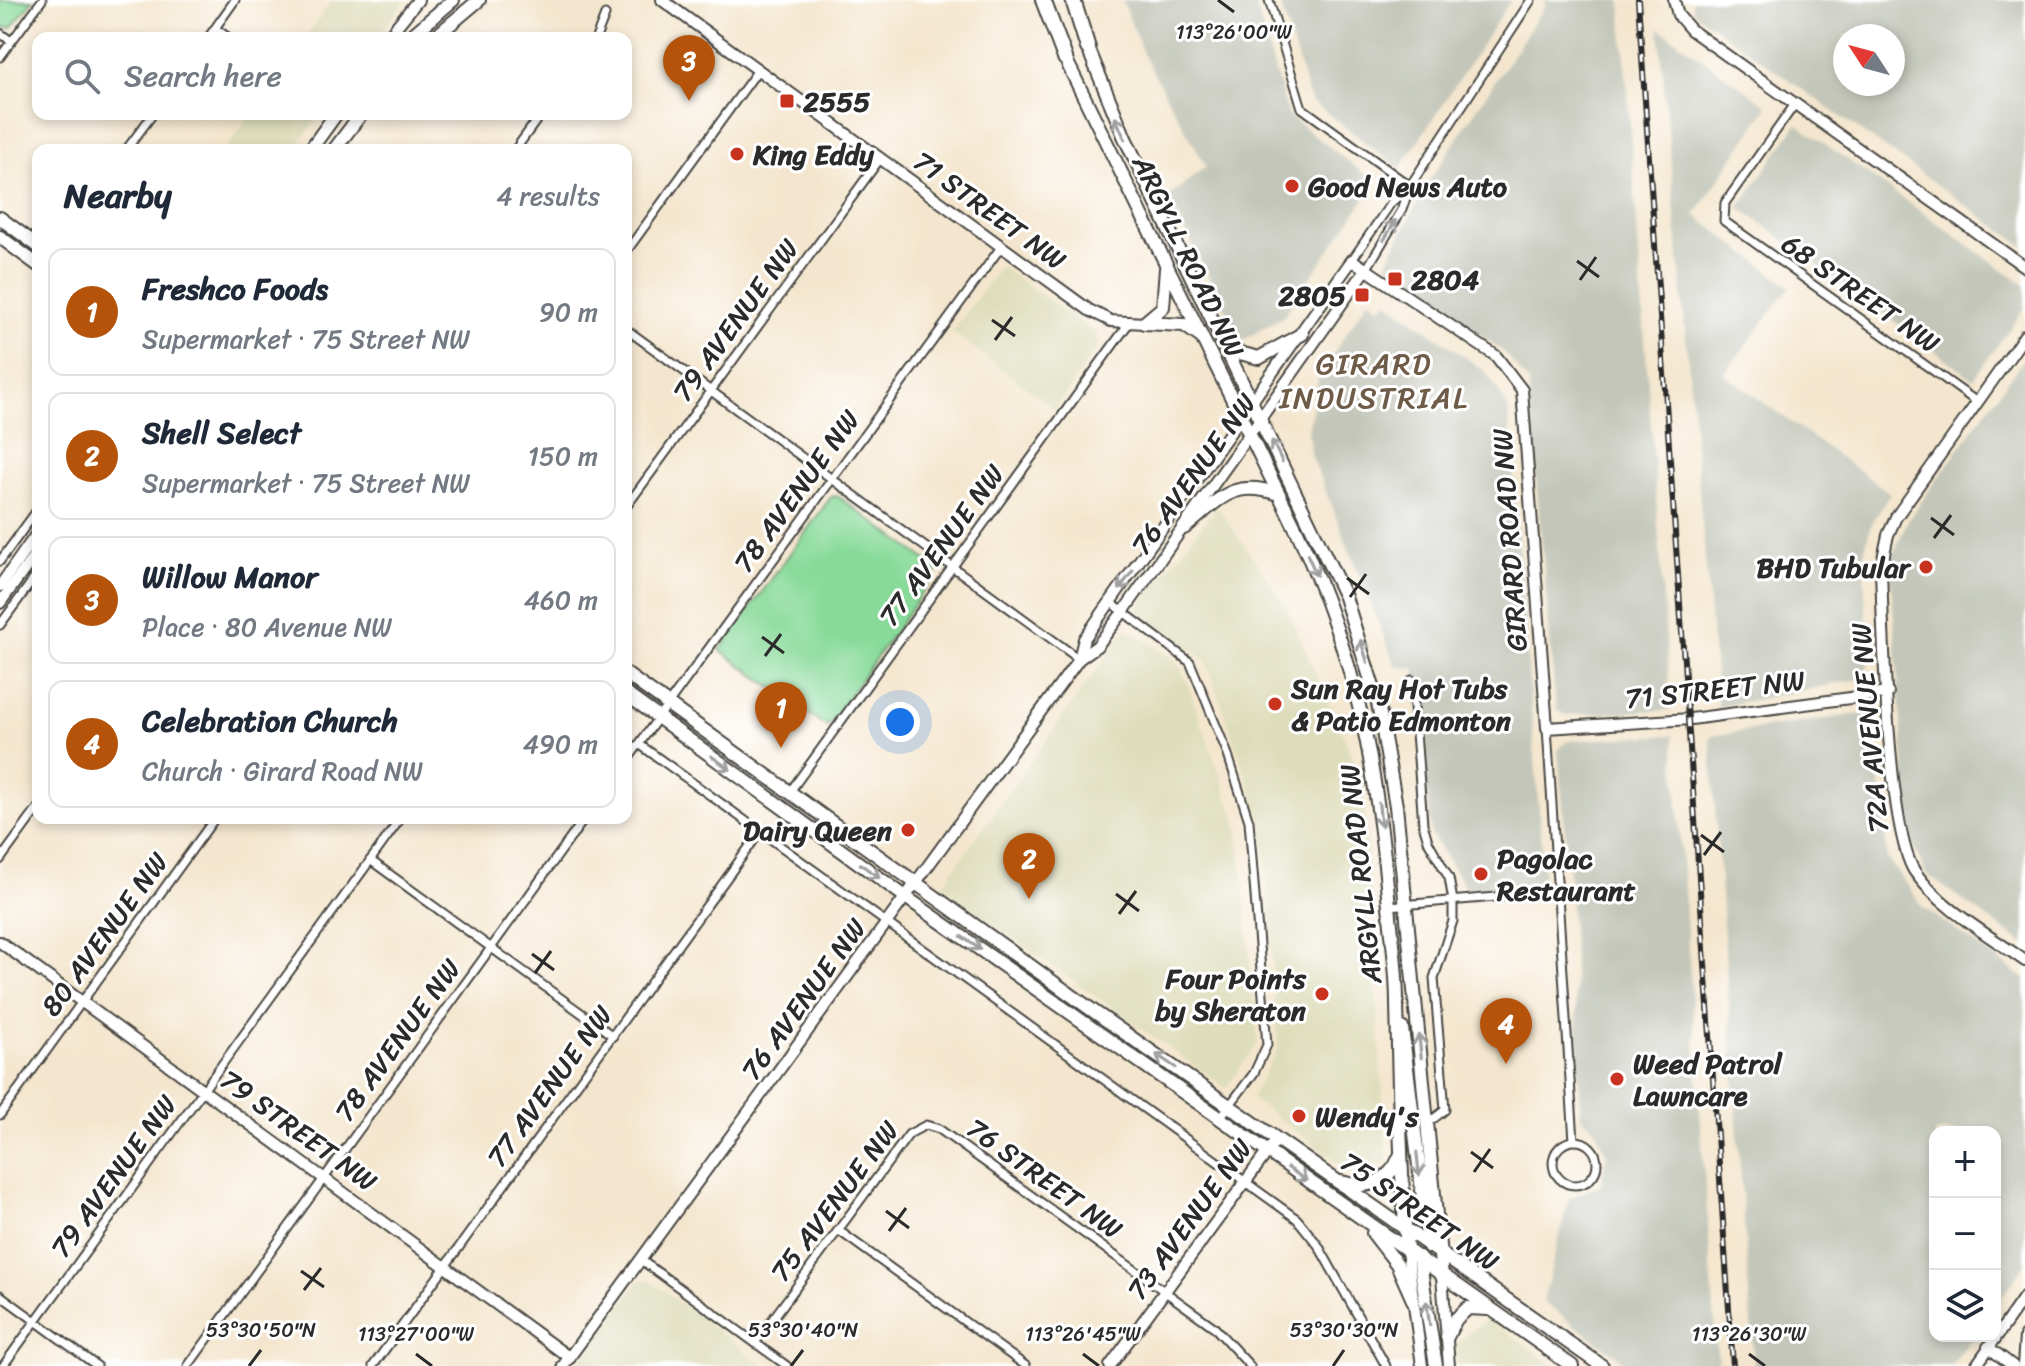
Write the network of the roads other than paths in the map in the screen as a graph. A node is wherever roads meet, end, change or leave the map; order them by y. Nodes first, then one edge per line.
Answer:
1 (42, 0) edge
2 (235, 0) edge
3 (418, 0) edge
4 (453, 0) edge
5 (479, 0) edge
6 (662, 0) edge
7 (1043, 0) edge
8 (1073, 0) edge
9 (1269, 0) edge
10 (1531, 0) edge
11 (1674, 0) edge
12 (605, 15) dead end
13 (215, 28) junction
14 (212, 32) edge
15 (221, 32) edge
16 (392, 32) edge
17 (416, 32) edge
18 (441, 32) edge
19 (598, 32) edge
20 (0, 33) edge
21 (11, 41) junction
22 (1088, 48) joint
23 (0, 57) edge
24 (1065, 58) joint
25 (758, 70) junction
26 (1795, 104) junction
27 (148, 120) edge
28 (331, 120) edge
29 (356, 120) edge
30 (537, 120) edge
31 (130, 144) edge
32 (314, 144) edge
33 (338, 144) edge
34 (519, 144) edge
35 (880, 159) junction
36 (1410, 186) junction
37 (0, 218) edge
38 (0, 237) edge
39 (32, 242) edge
40 (632, 244) edge
41 (1001, 247) junction
42 (1352, 260) junction
43 (32, 261) edge
44 (1166, 263) junction
45 (2025, 267) edge
46 (1365, 271) junction
47 (1129, 323) junction
48 (1144, 323) junction
49 (632, 333) edge
50 (1302, 334) junction
51 (2025, 335) edge
52 (1204, 339) junction
53 (1228, 350) junction
54 (710, 390) junction
55 (1977, 402) junction
56 (1254, 403) junction
57 (1242, 418) junction
58 (1262, 420) junction
59 (1251, 437) junction
60 (832, 479) junction
61 (1279, 494) junction
62 (632, 499) edge
63 (32, 517) edge
64 (1184, 528) junction
65 (32, 541) edge
66 (32, 559) edge
67 (0, 561) edge
68 (953, 567) junction
69 (32, 581) edge
70 (0, 586) edge
71 (1110, 602) junction
72 (0, 603) edge
73 (1123, 612) junction
74 (0, 625) edge
75 (1079, 659) junction
76 (632, 678) edge
77 (1412, 680) dead end
78 (1888, 693) junction
79 (632, 698) edge
80 (667, 704) junction
81 (658, 717) junction
82 (1547, 728) junction
83 (639, 744) junction
84 (632, 754) edge
85 (789, 793) junction
86 (32, 816) edge
87 (211, 824) edge
88 (397, 824) edge
89 (581, 824) edge
90 (760, 832) junction
91 (0, 860) edge
92 (370, 860) junction
93 (916, 885) junction
94 (1557, 892) junction
95 (907, 898) junction
96 (1453, 901) junction
97 (1406, 905) junction
98 (1389, 906) junction
99 (887, 925) junction
100 (0, 942) edge
101 (491, 948) junction
102 (2025, 961) edge
103 (82, 1002) junction
104 (1397, 1003) junction
105 (613, 1036) junction
106 (203, 1090) junction
107 (1230, 1105) junction
108 (0, 1115) edge
109 (1220, 1118) junction
110 (1428, 1123) junction
111 (922, 1126) joint
112 (1277, 1139) junction
113 (1574, 1141) junction
114 (1267, 1153) junction
115 (1401, 1153) junction
116 (324, 1178) junction
117 (1330, 1178) junction
118 (1246, 1182) junction
119 (1364, 1221) junction
120 (838, 1230) junction
121 (1405, 1230) junction
122 (1428, 1244) junction
123 (1407, 1251) junction
124 (1440, 1253) junction
125 (1420, 1259) junction
126 (641, 1260) junction
127 (446, 1267) junction
128 (1442, 1276) junction
129 (1166, 1291) junction
130 (0, 1295) edge
131 (2025, 1296) edge
132 (1413, 1300) junction
133 (1493, 1311) junction
134 (36, 1321) junction
135 (2025, 1336) edge
136 (1447, 1337) junction
137 (755, 1343) junction
138 (1988, 1347) junction
139 (566, 1362) edge
140 (3, 1366) edge
141 (97, 1366) edge
142 (188, 1366) edge
143 (373, 1366) edge
144 (787, 1366) edge
145 (1026, 1366) edge
146 (1110, 1366) edge
147 (1250, 1366) edge
148 (1386, 1366) edge
149 (1422, 1366) edge
150 (1436, 1366) edge
151 (1449, 1366) edge
152 (1572, 1366) edge
153 (1602, 1366) edge
154 (1976, 1366) edge
155 (2013, 1366) edge
156 (2023, 1366) edge

1 - 21 street
2 - 13 street
3 - 16 street
4 - 17 main road
5 - 18 main road
6 - 25 street, 71 STREET NW
7 - 24 highway
8 - 22 highway
9 - 36 street
10 - 36 street, 76 AVENUE NW
11 - 26 street
12 - 19 street
13 - 14 street
13 - 15 street
20 - 21 street
21 - 23 street
53 -> 22 main road, ARGYLL ROAD NW
24 - 44 main road, ARGYLL ROAD NW
25 - 35 street, 71 STREET NW
25 - 40 street
26 - 45 street
26 - 55 street, 68 STREET NW
27 - 31 street
28 - 32 main road
29 - 33 main road
30 - 34 street
35 - 41 street, 71 STREET NW
35 - 54 street, 79 AVENUE NW
36 - 42 street, 76 AVENUE NW
46 -> 36 street, 76 AVENUE NW
37 - 39 main road
38 - 43 main road
41 - 47 street, 71 STREET NW
41 - 60 street, 78 AVENUE NW
42 - 46 street, GIRARD ROAD NW
42 - 50 street, 76 AVENUE NW
44 - 48 main road
44 - 52 main road, ARGYLL ROAD NW
46 - 58 street, 76 AVENUE NW
46 - 82 street, GIRARD ROAD NW
47 - 48 street, 71 STREET NW
47 - 68 street, 77 AVENUE NW
48 - 52 main road
49 - 54 street
50 - 53 main road
50 - 56 street, 76 AVENUE NW
51 - 55 street, 72A AVENUE NW
52 - 57 main road, ARGYLL ROAD NW
53 - 56 main road, ARGYLL ROAD NW
54 - 60 street
54 - 62 street, 79 AVENUE NW
55 - 78 street, 72A AVENUE NW
56 - 57 street, 76 AVENUE NW
56 - 58 main road, ARGYLL ROAD NW
57 - 59 main road, ARGYLL ROAD NW
57 -> 71 street, 76 AVENUE NW
58 - 59 street, 76 AVENUE NW
97 -> 58 main road, ARGYLL ROAD NW
59 - 61 main road, ARGYLL ROAD NW
59 - 64 street, 76 AVENUE NW
60 - 68 street
60 - 80 street, 78 AVENUE NW
61 - 64 main road
61 -> 98 main road, ARGYLL ROAD NW
63 - 67 street
64 - 73 street, 76 AVENUE NW
65 - 70 street
66 - 72 street
68 - 75 street
68 - 85 street, 77 AVENUE NW
69 - 74 street
71 - 73 street
71 - 75 street, 76 AVENUE NW
73 - 75 street, 76 AVENUE NW
73 - 107 street
75 - 93 street, 76 AVENUE NW
76 - 80 main road, 75 STREET NW
77 - 96 street
78 - 82 street, 71 STREET NW
78 - 102 street, 72A AVENUE NW
79 - 81 main road, 75 STREET NW
80 - 81 street, 78 AVENUE NW
80 - 85 main road, 75 STREET NW
81 - 83 street, 78 AVENUE NW
81 -> 95 main road, 75 STREET NW
82 - 94 street, GIRARD ROAD NW
83 - 84 street, 78 AVENUE NW
83 - 90 street
85 - 93 main road, 75 STREET NW
86 - 91 street
87 - 103 street, 80 AVENUE NW
88 - 92 street, 79 AVENUE NW
89 - 101 street, 78 AVENUE NW
90 - 99 street
90 - 105 street, 77 AVENUE NW
92 - 101 street
92 - 106 street, 79 AVENUE NW
93 - 95 street, 76 AVENUE NW
107 -> 93 main road, 75 STREET NW
94 - 96 street
94 - 113 street, GIRARD ROAD NW
95 - 99 street, 76 AVENUE NW
95 -> 109 main road, 75 STREET NW
96 - 97 street
96 - 110 street
97 - 98 street
110 -> 97 main road, ARGYLL ROAD NW
98 - 104 main road, ARGYLL ROAD NW
99 - 118 street
99 - 126 street, 76 AVENUE NW
100 - 103 street, 79 STREET NW
101 - 105 street
101 - 116 street, 78 AVENUE NW
103 - 106 street, 79 STREET NW
103 - 108 street, 80 AVENUE NW
104 - 115 main road, ARGYLL ROAD NW
104 -> 122 main road
105 - 127 street, 77 AVENUE NW
106 - 116 street, 79 STREET NW
106 - 134 street, 79 AVENUE NW
107 - 109 street
107 - 112 main road, 75 STREET NW
109 - 114 main road, 75 STREET NW
110 - 124 main road, ARGYLL ROAD NW
111 - 120 street, 75 AVENUE NW
111 - 129 street, 76 STREET NW
112 - 114 street, 73 AVENUE NW
112 - 117 main road, 75 STREET NW
113 - 113 street
114 - 118 street, 73 AVENUE NW
114 -> 119 main road, 75 STREET NW
115 - 117 main road
115 - 121 main road, ARGYLL ROAD NW
116 - 127 street, 79 STREET NW
116 - 142 street, 78 AVENUE NW
117 - 121 main road, 75 STREET NW
118 - 129 street, 73 AVENUE NW
118 - 148 street
119 - 123 main road, 75 STREET NW
119 - 132 main road
120 - 137 street, 75 AVENUE NW
120 - 145 street
121 - 122 main road, 75 STREET NW
121 - 123 main road, ARGYLL ROAD NW
121 - 125 main road
122 - 124 main road, 75 STREET NW
122 - 128 main road
123 - 125 main road, 75 STREET NW
123 - 132 street, ARGYLL ROAD NW
124 - 128 main road, ARGYLL ROAD NW
124 - 153 main road, 75 STREET NW
125 - 128 main road, 75 STREET NW
150 -> 125 main road
126 - 137 street
126 - 139 street, 76 AVENUE NW
127 - 139 street, 79 STREET NW
127 - 143 street, 77 AVENUE NW
128 - 133 main road, 75 STREET NW
128 - 136 street, ARGYLL ROAD NW
129 - 146 street, 73 AVENUE NW
129 - 147 street, 76 STREET NW
130 - 134 street
131 - 138 street
132 - 149 street, ARGYLL ROAD NW
133 - 136 main road
133 - 152 main road, 75 STREET NW
134 - 140 street, 79 AVENUE NW
134 - 141 street
135 - 156 street
136 - 151 street, ARGYLL ROAD NW
137 - 144 street
138 - 154 street
138 - 155 street

